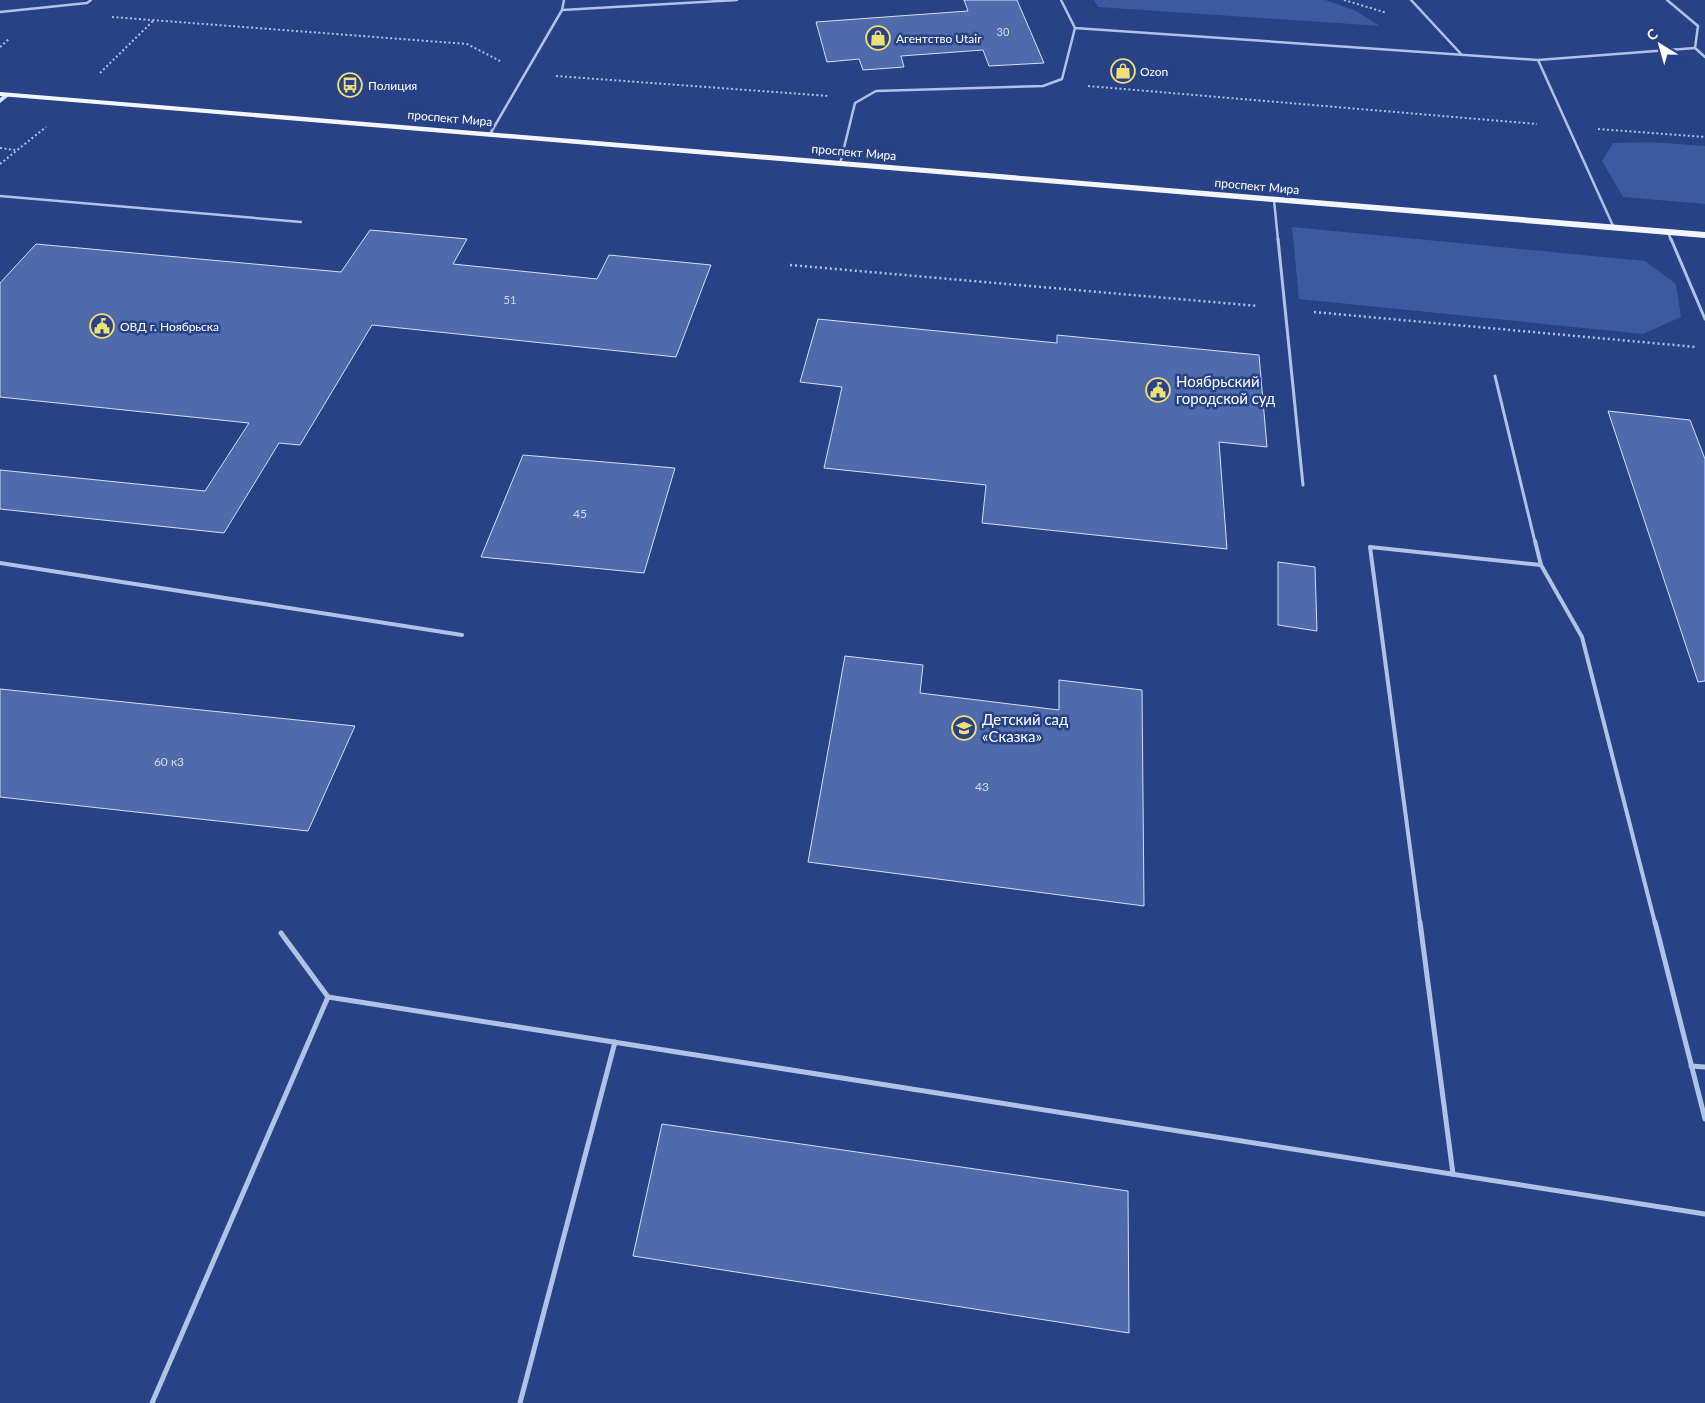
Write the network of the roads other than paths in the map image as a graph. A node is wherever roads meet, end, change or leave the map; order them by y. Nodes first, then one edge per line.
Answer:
1 (90, 0) edge
2 (564, 0) edge
3 (723, 0) edge
4 (737, 0) edge
5 (1061, 0) edge
6 (1411, 0) edge
7 (1667, 0) edge
8 (562, 10) junction
9 (0, 12) edge
10 (1075, 28) junction
11 (1695, 48) junction
12 (1462, 55) junction
13 (1705, 57) edge
14 (1538, 60) junction
15 (4, 94) edge
16 (0, 101) edge
17 (490, 134) junction
18 (840, 164) junction
19 (0, 196) edge
20 (1274, 200) junction
21 (301, 222) dead end
22 (1614, 228) junction
23 (1668, 232) junction
24 (1705, 236) edge
25 (1705, 319) edge
26 (1494, 376) dead end
27 (1303, 485) dead end
28 (0, 563) edge
29 (1542, 565) junction
30 (462, 635) dead end
31 (281, 933) dead end
32 (328, 997) junction
33 (615, 1042) junction
34 (1691, 1066) junction
35 (1705, 1067) edge
36 (1705, 1119) edge
37 (1453, 1174) junction
38 (1705, 1214) edge
39 (152, 1403) edge
40 (520, 1403) edge

1 - 9 lane
2 - 8 lane
3 - 4 lane
3 - 8 lane
5 - 10 lane
6 - 12 lane
7 - 11 lane
8 - 17 lane
10 - 12 lane
10 - 18 lane
11 - 13 lane
11 - 14 lane
12 - 14 lane
14 - 22 lane
15 - 16 street
15 - 17 main road, проспект Мира
17 - 18 main road, проспект Мира
18 - 20 main road, проспект Мира
19 - 21 lane
20 - 22 main road, проспект Мира
20 - 27 lane
22 - 23 main road, проспект Мира
23 - 24 main road, проспект Мира
23 - 25 lane
26 - 29 lane
28 - 30 lane
29 - 34 lane
29 - 37 lane
31 - 32 lane
32 - 33 lane
32 - 39 lane
33 - 37 lane
33 - 40 lane
34 - 35 lane
34 - 36 lane
37 - 38 lane

